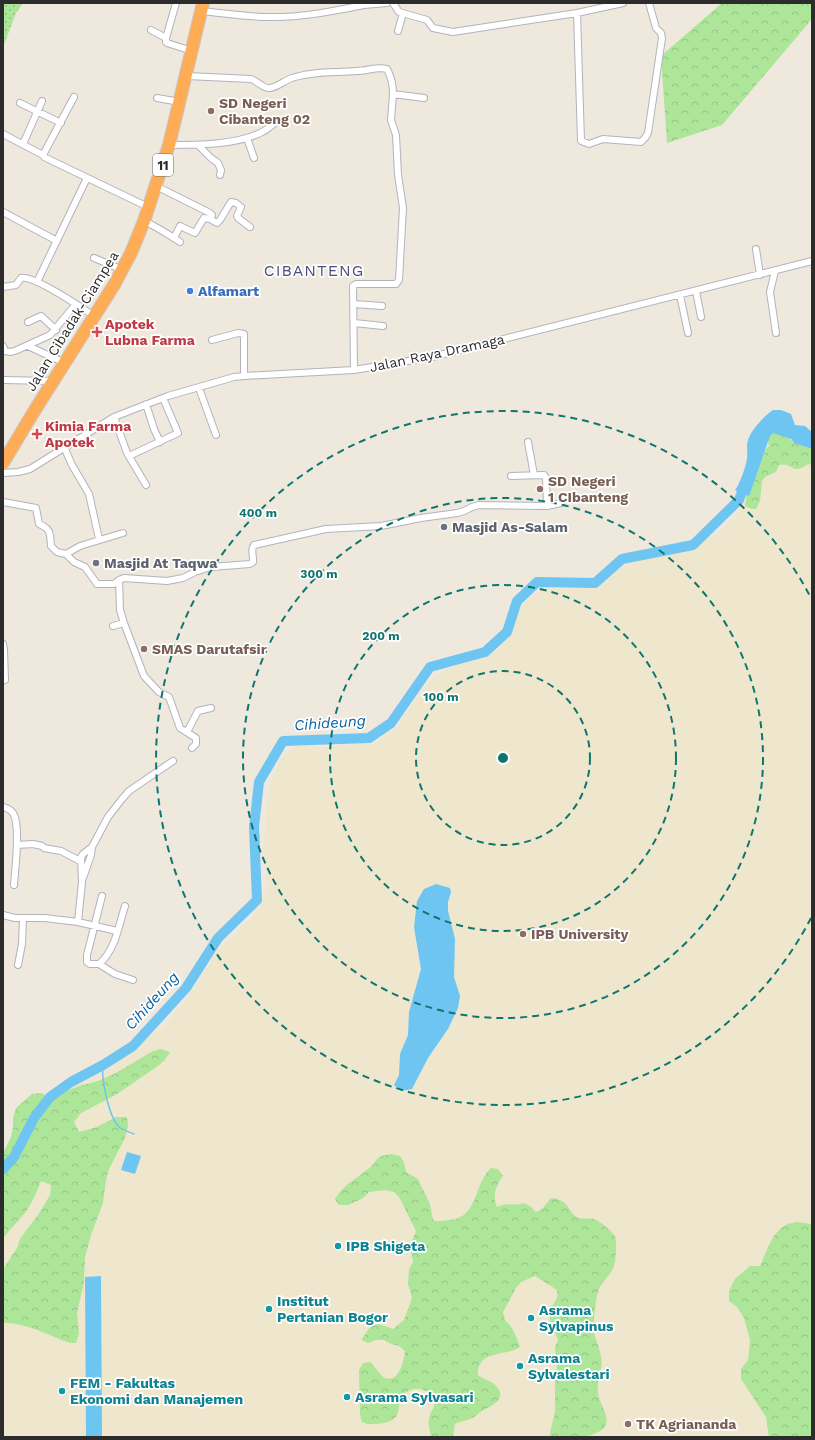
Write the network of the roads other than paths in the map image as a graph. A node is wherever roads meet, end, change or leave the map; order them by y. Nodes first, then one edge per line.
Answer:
1 (176, 3) edge
2 (387, 3) edge
3 (393, 3) edge
4 (624, 3) edge
5 (649, 3) edge
6 (364, 4) edge
7 (202, 7) edge
8 (403, 13) junction
9 (577, 13) junction
10 (151, 30) dead end
11 (398, 31) dead end
12 (166, 38) junction
13 (192, 51) junction
14 (187, 76) junction
15 (393, 94) junction
16 (74, 97) dead end
17 (156, 98) dead end
18 (424, 98) dead end
19 (42, 101) dead end
20 (20, 102) dead end
21 (180, 102) junction
22 (37, 110) junction
23 (277, 121) dead end
24 (61, 123) junction
25 (3, 134) edge
26 (248, 138) junction
27 (22, 144) junction
28 (169, 145) junction
29 (198, 145) junction
30 (43, 155) junction
31 (254, 158) dead end
32 (220, 175) dead end
33 (87, 178) junction
34 (156, 186) junction
35 (148, 207) junction
36 (3, 212) edge
37 (210, 219) junction
38 (144, 221) junction
39 (250, 227) dead end
40 (174, 238) junction
41 (56, 241) junction
42 (180, 242) dead end
43 (756, 249) dead end
44 (94, 258) dead end
45 (812, 261) edge
46 (123, 270) junction
47 (774, 271) junction
48 (760, 275) junction
49 (37, 282) junction
50 (3, 287) edge
51 (696, 291) junction
52 (680, 295) junction
53 (76, 304) junction
54 (354, 304) junction
55 (382, 306) dead end
56 (94, 316) junction
57 (701, 318) dead end
58 (28, 322) dead end
59 (354, 323) junction
60 (383, 326) dead end
61 (56, 330) junction
62 (688, 333) dead end
63 (776, 333) dead end
64 (212, 340) dead end
65 (3, 346) edge
66 (28, 346) junction
67 (65, 363) junction
68 (354, 370) junction
69 (244, 376) junction
70 (3, 380) edge
71 (53, 381) junction
72 (199, 388) junction
73 (163, 398) junction
74 (146, 404) junction
75 (114, 417) junction
76 (216, 435) dead end
77 (160, 442) junction
78 (528, 442) dead end
79 (64, 447) junction
80 (129, 456) junction
81 (3, 463) edge
82 (3, 473) edge
83 (534, 475) junction
84 (511, 476) dead end
85 (146, 485) dead end
86 (3, 502) edge
87 (561, 504) dead end
88 (547, 506) junction
89 (124, 533) dead end
90 (99, 539) junction
91 (66, 554) junction
92 (119, 580) junction
93 (124, 623) junction
94 (113, 626) dead end
95 (3, 644) edge
96 (5, 680) dead end
97 (211, 708) dead end
98 (187, 732) junction
99 (192, 748) dead end
100 (173, 761) dead end
101 (3, 807) edge
102 (17, 845) junction
103 (92, 847) junction
104 (80, 861) junction
105 (82, 882) junction
106 (14, 885) dead end
107 (102, 896) dead end
108 (125, 906) dead end
109 (3, 915) edge
110 (23, 918) junction
111 (78, 922) junction
112 (94, 926) junction
113 (117, 931) junction
114 (99, 964) junction
115 (18, 965) dead end
116 (133, 980) dead end

1 - 12 street
2 - 6 street
3 - 8 street
4 - 9 street
5 - 9 street
6 - 7 street
7 - 13 highway, Jalan Cibadak-Ciampea / 11
8 - 9 street
8 - 11 street
10 - 12 street
12 - 13 street
13 - 14 highway, Jalan Cibadak-Ciampea / 11
14 - 15 street
14 - 21 highway, Jalan Cibadak-Ciampea / 11
15 - 18 street
15 - 54 street
16 - 24 street
17 - 21 street
19 - 22 street
20 - 22 street
21 - 28 highway, Jalan Cibadak-Ciampea / 11
22 - 24 street
22 - 27 street
23 - 26 street
24 - 30 street
25 - 27 street
26 - 29 street
26 - 31 street
27 - 30 street
28 - 29 street
28 - 34 highway, Jalan Cibadak-Ciampea / 11
29 - 32 street
30 - 33 street
33 - 35 street
33 - 41 street
34 - 35 highway, Jalan Cibadak-Ciampea / 11
34 - 37 street
35 - 38 highway, Jalan Cibadak-Ciampea / 11
36 - 41 street
37 - 39 street
37 - 40 street
38 - 40 street
38 - 46 highway, Jalan Cibadak-Ciampea / 11
40 - 42 street
41 - 49 street
43 - 48 street
44 - 46 street
45 - 47 street, Jalan Raya Dramaga
46 - 56 highway, Jalan Cibadak-Ciampea / 11
47 - 48 street, Jalan Raya Dramaga
47 - 63 street
48 - 51 street, Jalan Raya Dramaga
49 - 50 street
49 - 53 street
51 - 52 street, Jalan Raya Dramaga
51 - 57 street
52 - 62 street
52 - 68 street, Jalan Raya Dramaga
53 - 56 street
53 - 61 street
54 - 55 street
54 - 59 street
56 - 67 highway, Jalan Cibadak-Ciampea / 11
58 - 61 street
59 - 60 street
59 - 68 street
61 - 66 street
64 - 69 street
65 - 66 street
66 - 67 street
67 - 71 highway, Jalan Cibadak-Ciampea / 11
68 - 69 street, Jalan Raya Dramaga
69 - 72 street, Jalan Raya Dramaga
70 - 71 street
71 - 81 highway, Jalan Cibadak-Ciampea / 11
72 - 73 street, Jalan Raya Dramaga
72 - 76 street
73 - 74 street, Jalan Raya Dramaga
73 - 77 street
74 - 75 street, Jalan Raya Dramaga
74 - 77 street
75 - 79 street, Jalan Raya Dramaga
75 - 80 street
77 - 80 street
78 - 83 street
79 - 82 street, Jalan Raya Dramaga
79 - 90 street
80 - 85 street
83 - 84 street
83 - 88 street
86 - 91 street
87 - 88 street
88 - 92 street
89 - 90 street
90 - 91 street
91 - 92 street
92 - 93 street
93 - 94 street
93 - 98 street
95 - 96 street
97 - 98 street
98 - 99 street
100 - 103 street
101 - 102 street
102 - 104 street
102 - 106 street
103 - 104 street
103 - 105 street
104 - 105 street
105 - 111 street
107 - 112 street
108 - 113 street
109 - 110 street
110 - 111 street
110 - 115 street
111 - 112 street
112 - 113 street
112 - 114 street
113 - 114 street
114 - 116 street

